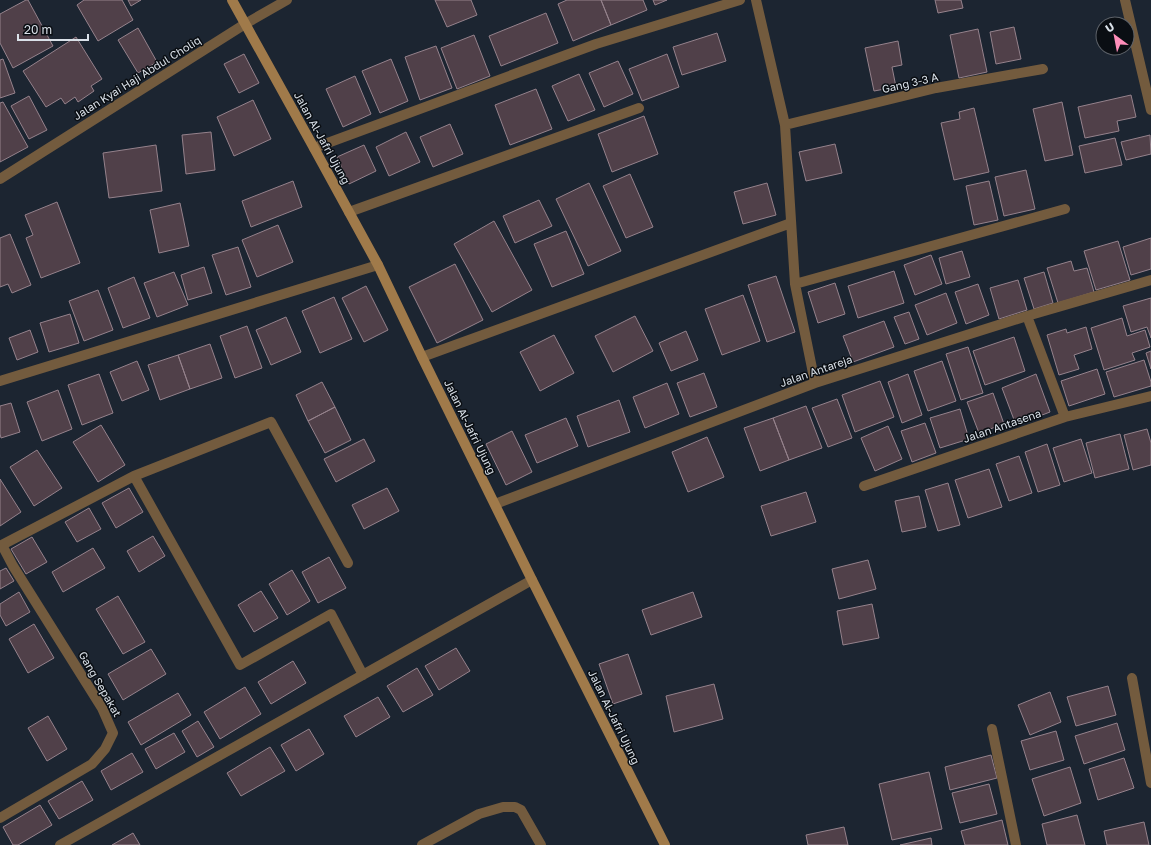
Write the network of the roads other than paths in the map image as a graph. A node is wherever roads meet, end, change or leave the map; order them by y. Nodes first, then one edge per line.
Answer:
1 (232, 0) edge
2 (287, 0) edge
3 (740, 0) edge
4 (756, 0) edge
5 (1125, 0) edge
6 (245, 24) junction
7 (1043, 69) dead end
8 (639, 108) dead end
9 (1151, 110) edge
10 (785, 125) junction
11 (314, 148) junction
12 (0, 179) edge
13 (1065, 209) dead end
14 (349, 212) junction
15 (791, 223) junction
16 (378, 265) junction
17 (1151, 280) edge
18 (795, 284) junction
19 (1027, 316) junction
20 (422, 357) junction
21 (0, 381) edge
22 (815, 383) junction
23 (1151, 396) edge
24 (1065, 417) junction
25 (134, 476) junction
26 (864, 486) dead end
27 (495, 504) junction
28 (1, 546) edge
29 (348, 562) dead end
30 (532, 580) junction
31 (363, 675) junction
32 (1132, 678) dead end
33 (992, 729) dead end
34 (1151, 783) edge
35 (0, 818) edge
36 (77, 841) edge
37 (60, 845) edge
38 (422, 845) edge
39 (541, 845) edge
40 (665, 845) edge
41 (1016, 845) edge

1 - 6 street, Jalan Al-Jafri Ujung
2 - 6 street, Jalan Kyai Haji Abdul Choliq
3 - 11 street
4 - 10 street
5 - 9 street
6 - 11 street, Jalan Al-Jafri Ujung
6 - 12 street, Jalan Kyai Haji Abdul Choliq
7 - 10 street, Gang 3-3 A
8 - 14 street
10 - 15 street
11 - 14 street, Jalan Al-Jafri Ujung
13 - 18 street
14 - 16 street, Jalan Al-Jafri Ujung
15 - 18 street
15 - 20 street
16 - 20 street, Jalan Al-Jafri Ujung
16 - 21 street
17 - 19 street, Jalan Antareja
18 - 22 street
19 - 22 street, Jalan Antareja
19 - 24 street
20 - 27 street, Jalan Al-Jafri Ujung
22 - 27 street, Jalan Antareja
23 - 24 street, Jalan Antasena
24 - 26 street, Jalan Antasena
25 - 28 street
25 - 29 street
25 - 31 street
27 - 30 street, Jalan Al-Jafri Ujung
28 - 35 street, Gang Sepakat
30 - 31 street
30 - 40 street, Jalan Al-Jafri Ujung
31 - 36 street
32 - 34 street
33 - 41 street
36 - 37 street
38 - 39 street

